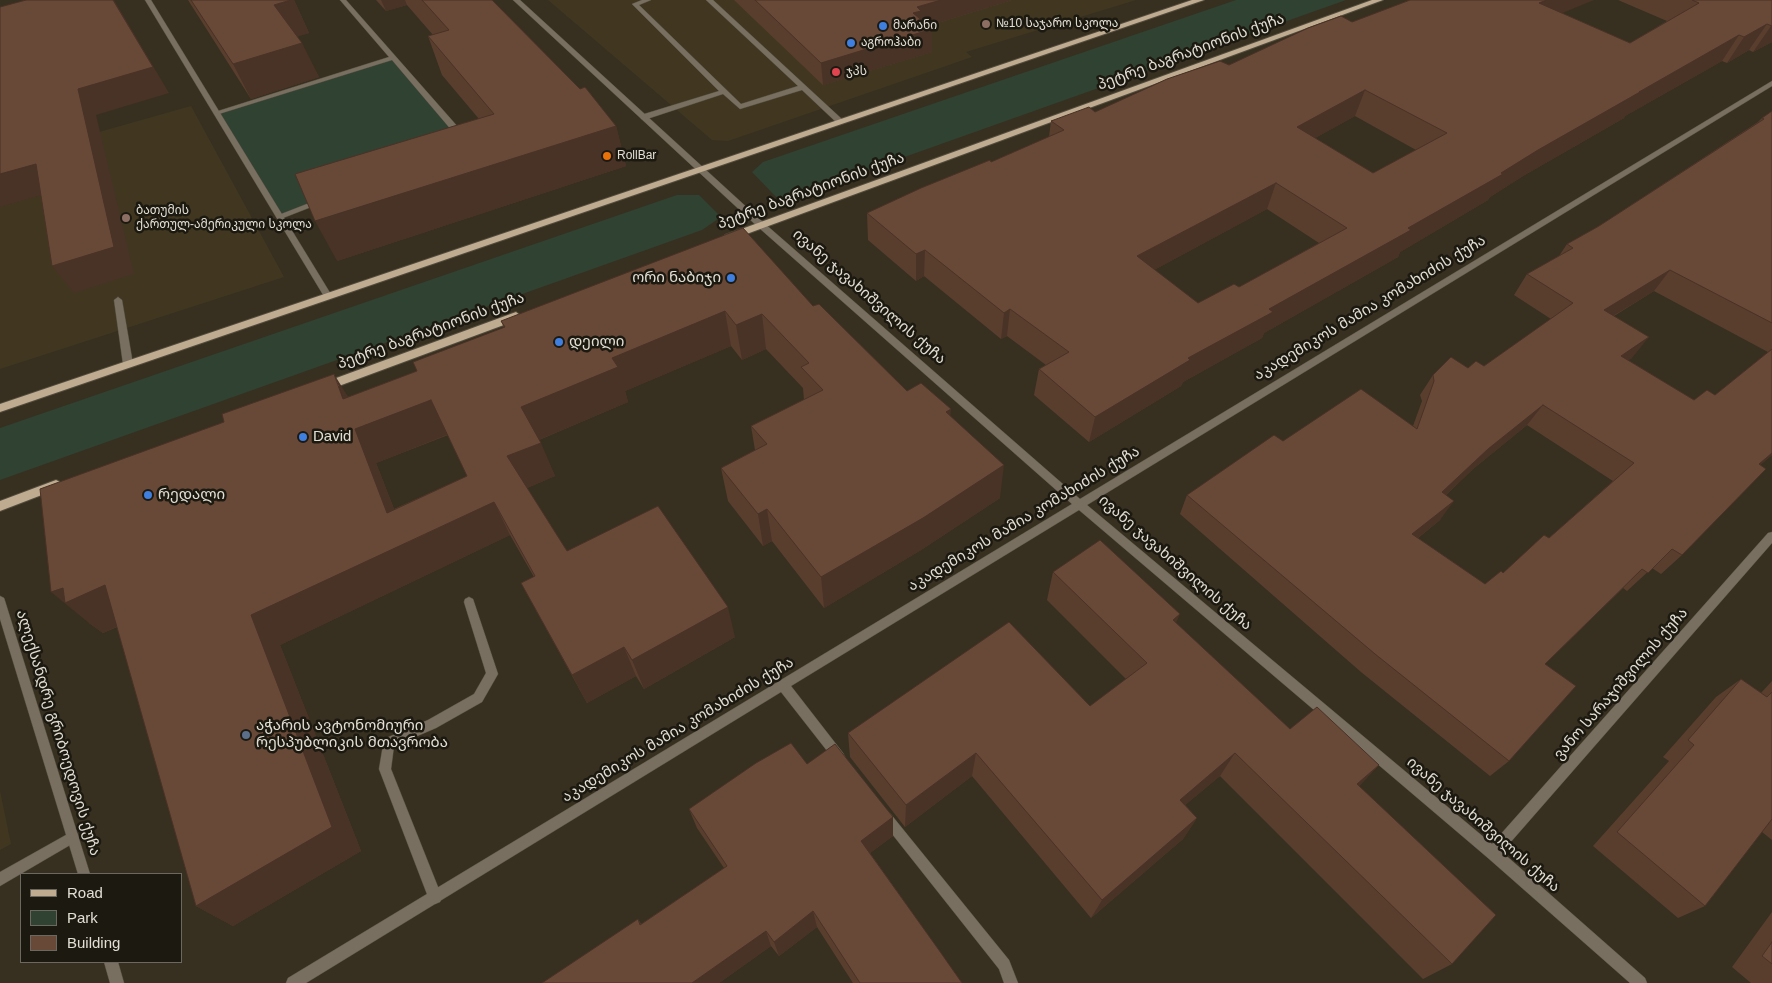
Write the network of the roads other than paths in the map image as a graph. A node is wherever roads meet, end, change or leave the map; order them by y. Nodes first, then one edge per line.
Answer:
1 (148, 0) edge
2 (343, 0) edge
3 (516, 0) edge
4 (648, 0) edge
5 (709, 0) edge
6 (1200, 0) edge
7 (1379, 0) edge
8 (394, 58) junction
9 (1772, 83) edge
10 (803, 87) junction
11 (722, 92) junction
12 (217, 113) junction
13 (644, 117) junction
14 (840, 121) junction
15 (464, 141) edge
16 (700, 168) junction
17 (325, 200) edge
18 (280, 216) junction
19 (761, 225) junction
20 (715, 242) edge
21 (328, 296) junction
22 (118, 300) dead end
23 (528, 311) edge
24 (128, 364) junction
25 (313, 391) edge
26 (0, 408) edge
27 (70, 480) edge
28 (1081, 504) junction
29 (0, 506) edge
30 (1772, 536) edge
31 (0, 601) edge
32 (469, 602) dead end
33 (783, 685) junction
34 (849, 770) edge
35 (880, 809) edge
36 (73, 837) junction
37 (1493, 853) junction
38 (84, 873) edge
39 (0, 879) edge
40 (435, 897) junction
41 (111, 963) edge
42 (117, 983) edge
43 (294, 983) edge
44 (1011, 983) edge
45 (1640, 983) edge

1 - 12 street
2 - 8 street
3 - 13 street, ივანე ჯავახიშვილის ქუჩა
4 - 11 street
5 - 10 street
6 - 14 main road
7 - 19 main road, პეტრე ბაგრატიონის ქუჩა
8 - 12 street
8 - 15 street
9 - 28 street, აკადემიკოს მამია კომახიძის ქუჩა
10 - 11 street
10 - 14 street
11 - 13 street
12 - 18 street
13 - 16 street, ივანე ჯავახიშვილის ქუჩა
14 - 16 main road
16 - 19 street, ივანე ჯავახიშვილის ქუჩა
16 - 21 main road
17 - 18 street
18 - 21 street
19 - 20 main road, პეტრე ბაგრატიონის ქუჩა
19 - 28 street, ივანე ჯავახიშვილის ქუჩა
21 - 24 main road
22 - 24 street
23 - 25 main road, პეტრე ბაგრატიონის ქუჩა
24 - 26 main road
27 - 29 main road
28 - 33 street, აკადემიკოს მამია კომახიძის ქუჩა
28 - 37 street, ივანე ჯავახიშვილის ქუჩა
30 - 37 street, ვანო სარაჯიშვილის ქუჩა
31 - 36 street, ალექსანდრე გრიბოედოვის ქუჩა
32 - 40 street
33 - 34 street
33 - 40 street, აკადემიკოს მამია კომახიძის ქუჩა
35 - 44 street
36 - 38 street, ალექსანდრე გრიბოედოვის ქუჩა
36 - 39 street
37 - 45 street, ივანე ჯავახიშვილის ქუჩა
40 - 43 street, აკადემიკოს მამია კომახიძის ქუჩა
41 - 42 street

